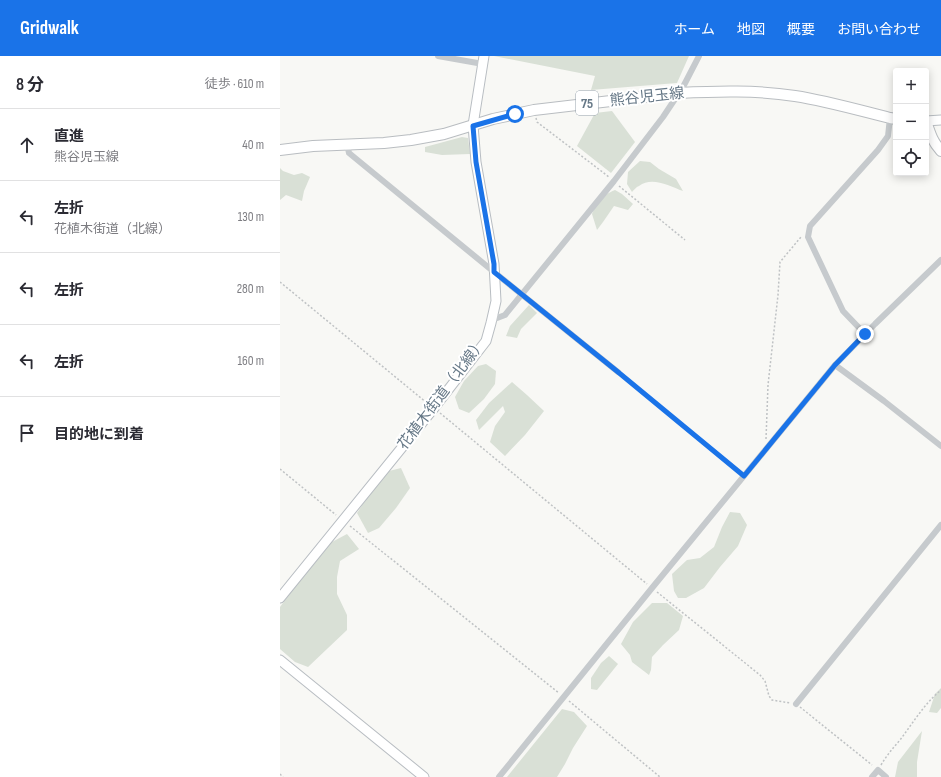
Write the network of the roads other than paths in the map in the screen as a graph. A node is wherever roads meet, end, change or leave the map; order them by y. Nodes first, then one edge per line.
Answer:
1 (438, 56) edge
2 (699, 56) edge
3 (484, 60) edge
4 (679, 93) junction
5 (893, 118) edge
6 (941, 120) edge
7 (929, 121) edge
8 (473, 126) junction
9 (929, 129) edge
10 (347, 144) junction
11 (280, 150) edge
12 (941, 152) edge
13 (941, 260) edge
14 (494, 272) junction
15 (521, 294) junction
16 (492, 320) junction
17 (865, 334) junction
18 (835, 365) junction
19 (618, 372) road end
20 (941, 446) edge
21 (941, 525) edge
22 (280, 598) edge
23 (280, 660) edge
24 (796, 704) road end
25 (424, 777) edge
26 (499, 777) edge
27 (872, 777) edge
28 (886, 777) edge

1 - 3 street
2 - 4 street
3 - 8 street, 花植木街道（北線）
4 - 5 main road, 熊谷児玉線 / 75
4 - 8 main road, 熊谷児玉線 / 75
4 - 15 street
5 - 17 street
6 - 7 street
8 - 10 main road, 熊谷児玉線 / 75
8 - 14 street, 花植木街道（北線）
9 - 12 main road
10 - 11 main road, 熊谷児玉線 / 75
10 - 14 street
13 - 17 street
14 - 15 street
14 - 16 street, 花植木街道（北線）
15 - 16 street
15 - 19 street
16 - 22 street, 花植木街道（北線）
17 - 18 street
18 - 20 street
18 - 26 street
21 - 24 street
23 - 25 street
27 - 28 street

